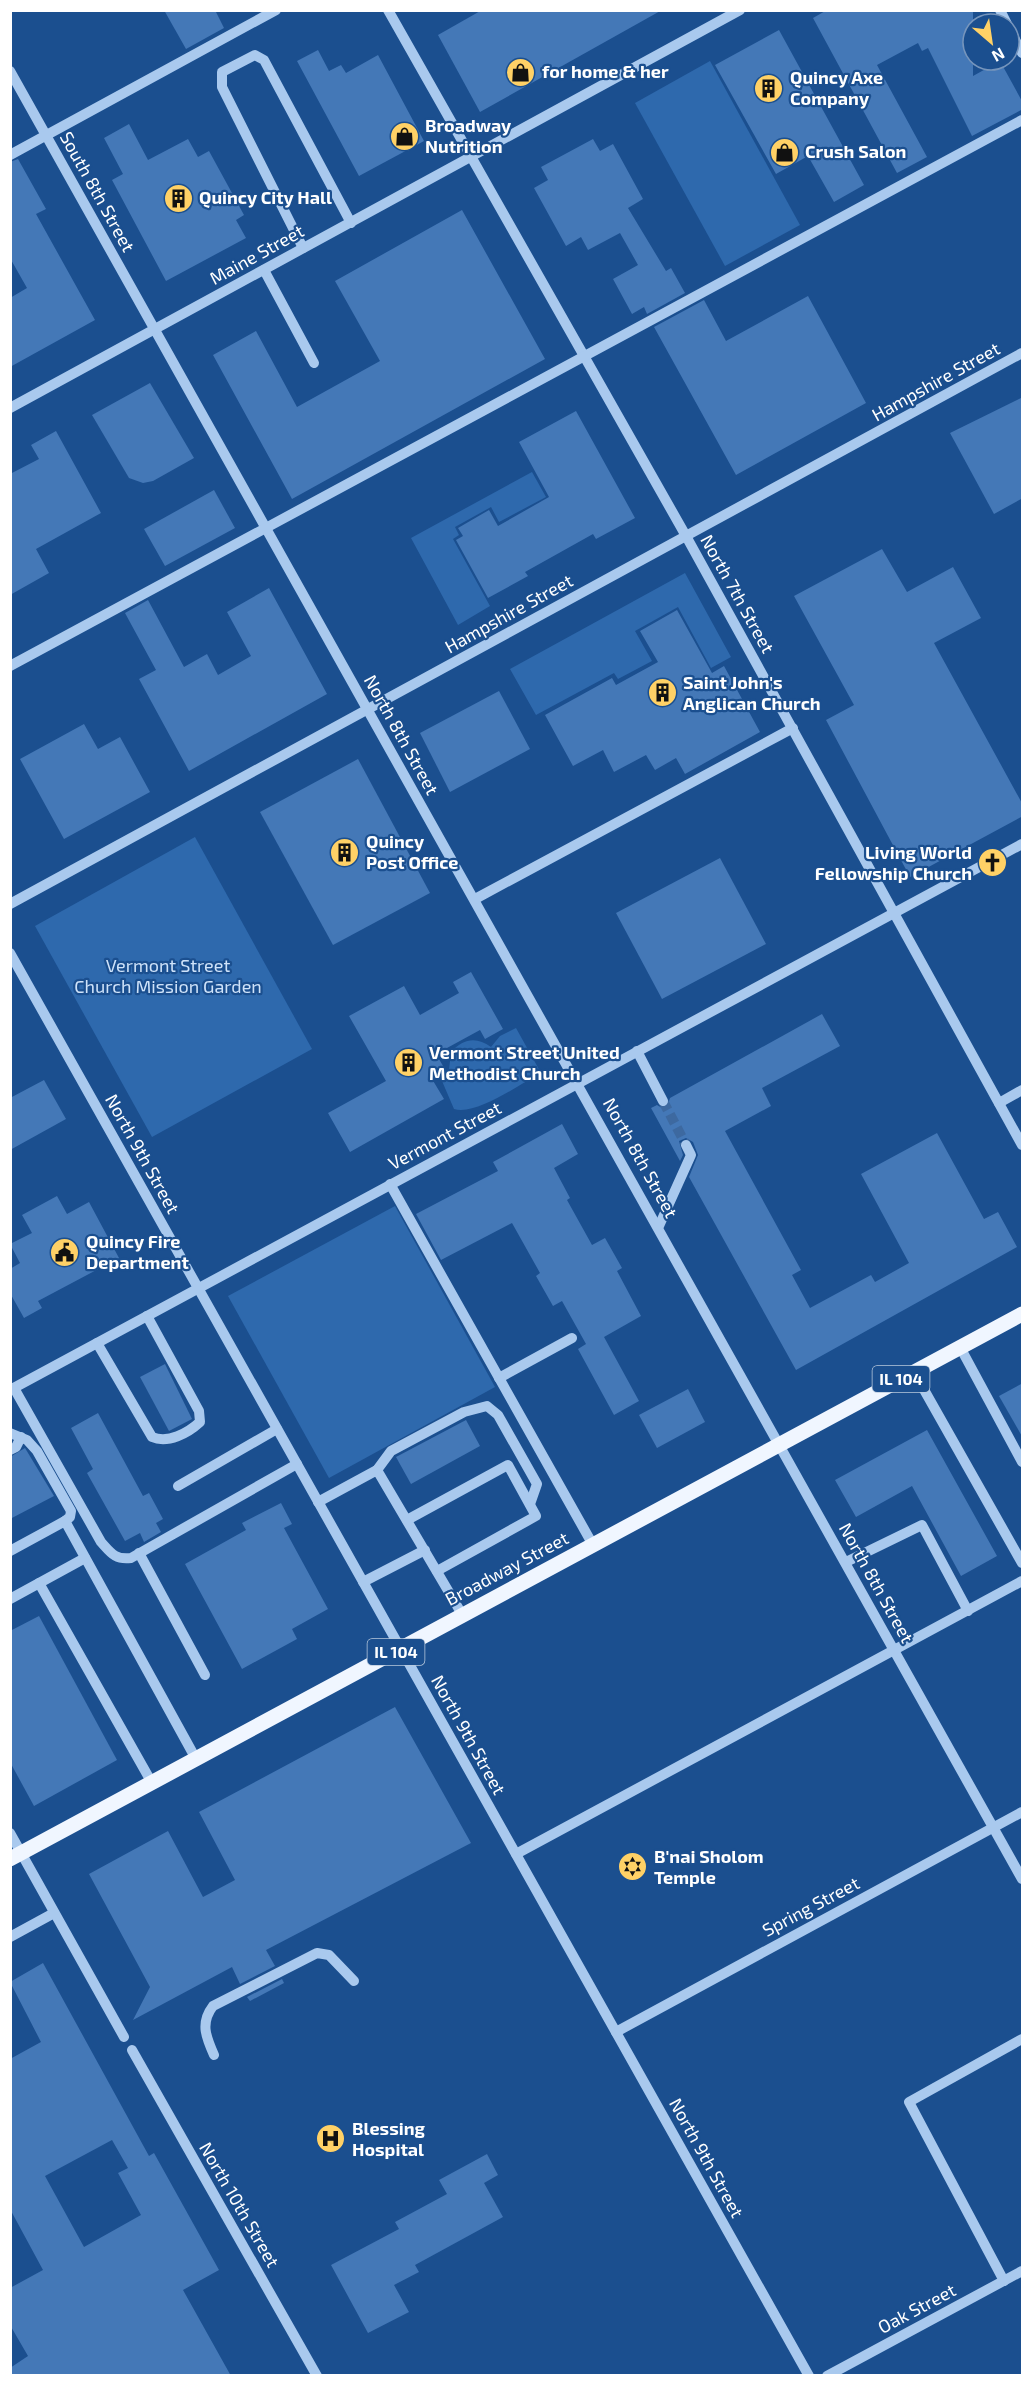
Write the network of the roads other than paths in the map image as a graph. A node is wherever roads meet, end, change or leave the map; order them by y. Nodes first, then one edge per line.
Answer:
1 (276, 10) edge
2 (388, 10) edge
3 (740, 10) edge
4 (10, 71) edge
5 (1023, 120) edge
6 (46, 135) junction
7 (10, 155) edge
8 (470, 158) junction
9 (351, 223) junction
10 (303, 248) junction
11 (264, 270) junction
12 (155, 329) junction
13 (1023, 353) edge
14 (584, 357) junction
15 (314, 363) dead end
16 (10, 408) edge
17 (266, 526) junction
18 (686, 536) junction
19 (10, 666) edge
20 (368, 710) junction
21 (793, 728) junction
22 (1023, 844) edge
23 (475, 899) junction
24 (10, 904) edge
25 (896, 912) junction
26 (10, 953) edge
27 (637, 1051) junction
28 (578, 1082) junction
29 (1023, 1090) edge
30 (663, 1101) tunnel mouth
31 (999, 1103) junction
32 (686, 1145) tunnel mouth
33 (1023, 1145) edge
34 (390, 1184) junction
35 (659, 1226) junction
36 (198, 1288) junction
37 (1023, 1314) edge
38 (147, 1316) junction
39 (572, 1338) dead end
40 (97, 1343) junction
41 (960, 1347) junction
42 (914, 1372) junction
43 (499, 1378) junction
44 (12, 1389) edge
45 (277, 1429) junction
46 (16, 1435) edge
47 (780, 1444) junction
48 (10, 1450) edge
49 (1023, 1462) edge
50 (297, 1464) junction
51 (378, 1470) junction
52 (178, 1486) dead end
53 (318, 1502) junction
54 (530, 1504) junction
55 (407, 1520) junction
56 (65, 1521) junction
57 (594, 1545) junction
58 (425, 1550) junction
59 (10, 1551) edge
60 (139, 1553) junction
61 (85, 1558) junction
62 (846, 1562) junction
63 (1023, 1563) edge
64 (437, 1571) junction
65 (1023, 1581) edge
66 (363, 1582) junction
67 (39, 1583) junction
68 (10, 1599) edge
69 (968, 1611) junction
70 (463, 1616) junction
71 (401, 1649) junction
72 (895, 1650) junction
73 (205, 1675) dead end
74 (195, 1759) junction
75 (152, 1783) junction
76 (1023, 1812) edge
77 (994, 1827) junction
78 (10, 1833) edge
79 (516, 1854) junction
80 (16, 1856) edge
81 (1023, 1879) edge
82 (54, 1913) junction
83 (10, 1937) edge
84 (354, 1981) dead end
85 (616, 2032) junction
86 (124, 2037) dead end
87 (1023, 2039) edge
88 (132, 2050) dead end
89 (214, 2055) dead end
90 (1023, 2271) edge
91 (1004, 2281) junction
92 (317, 2376) edge
93 (809, 2376) edge
94 (827, 2376) edge

1 - 6 street
2 - 8 street, North 7th Street
3 - 8 street, Maine Street
4 - 6 street, South 8th Street
5 - 14 street
6 - 7 street
6 - 12 street, South 8th Street
8 - 9 street, Maine Street
8 - 14 street, North 7th Street
9 - 10 street, Maine Street
9 - 10 street
10 - 11 street, Maine Street
11 - 12 street, Maine Street
11 - 15 street
12 - 16 street, Maine Street
12 - 17 street, North 8th Street
13 - 18 street, Hampshire Street
14 - 17 street
14 - 18 street, North 7th Street
17 - 19 street
17 - 20 street, North 8th Street
18 - 20 street, Hampshire Street
18 - 21 street, North 7th Street
20 - 23 street, North 8th Street
20 - 24 street, Hampshire Street
21 - 23 street
21 - 25 street, North 7th Street
22 - 25 street, Vermont Street
23 - 28 street, North 8th Street
25 - 27 street, Vermont Street
25 - 31 street, North 7th Street
26 - 36 street, North 9th Street
27 - 28 street, Vermont Street
27 - 30 street
28 - 34 street, Vermont Street
28 - 35 street, North 8th Street
29 - 31 street
31 - 33 street, North 7th Street
32 - 35 street
34 - 36 street, Vermont Street
34 - 43 street
35 - 47 street, North 8th Street
36 - 38 street, Vermont Street
36 - 45 street, North 9th Street
37 - 41 main road, Broadway Street / IL 104
38 - 40 street, Vermont Street
38 - 40 street
39 - 43 street
40 - 44 street, Vermont Street
41 - 42 main road, Broadway Street / IL 104
41 - 49 street
42 - 47 main road, Broadway Street / IL 104
42 - 63 street
43 - 57 street
44 - 60 street
45 - 50 street, North 9th Street
45 - 52 street
46 - 48 street
46 - 56 street
47 - 57 main road, Broadway Street / IL 104
47 - 62 street, North 8th Street
50 - 53 street, North 9th Street
50 - 60 street
51 - 53 street
51 - 54 street
51 - 55 street
53 - 66 street, North 9th Street
54 - 55 street
54 - 64 street
55 - 58 street
56 - 59 street
56 - 61 street
57 - 70 main road, Broadway Street / IL 104
58 - 64 street
58 - 66 street
60 - 73 street
61 - 67 street
61 - 74 street
62 - 69 street
62 - 72 street, North 8th Street
64 - 70 street
65 - 69 street
66 - 71 street, North 9th Street
67 - 68 street
67 - 75 street
69 - 72 street
70 - 71 main road, Broadway Street / IL 104
71 - 74 main road, Broadway Street / IL 104
71 - 79 street, North 9th Street
72 - 77 street, North 8th Street
72 - 79 street
74 - 75 main road, Broadway Street / IL 104
75 - 80 main road, Broadway Street / IL 104
76 - 77 street, Spring Street
77 - 81 street, North 8th Street
77 - 85 street, Spring Street
78 - 80 street
79 - 85 street, North 9th Street
80 - 82 street
82 - 83 street
82 - 86 street
84 - 89 street
85 - 93 street, North 9th Street
87 - 91 street
88 - 92 street, North 10th Street
90 - 91 street, Oak Street
91 - 94 street, Oak Street

